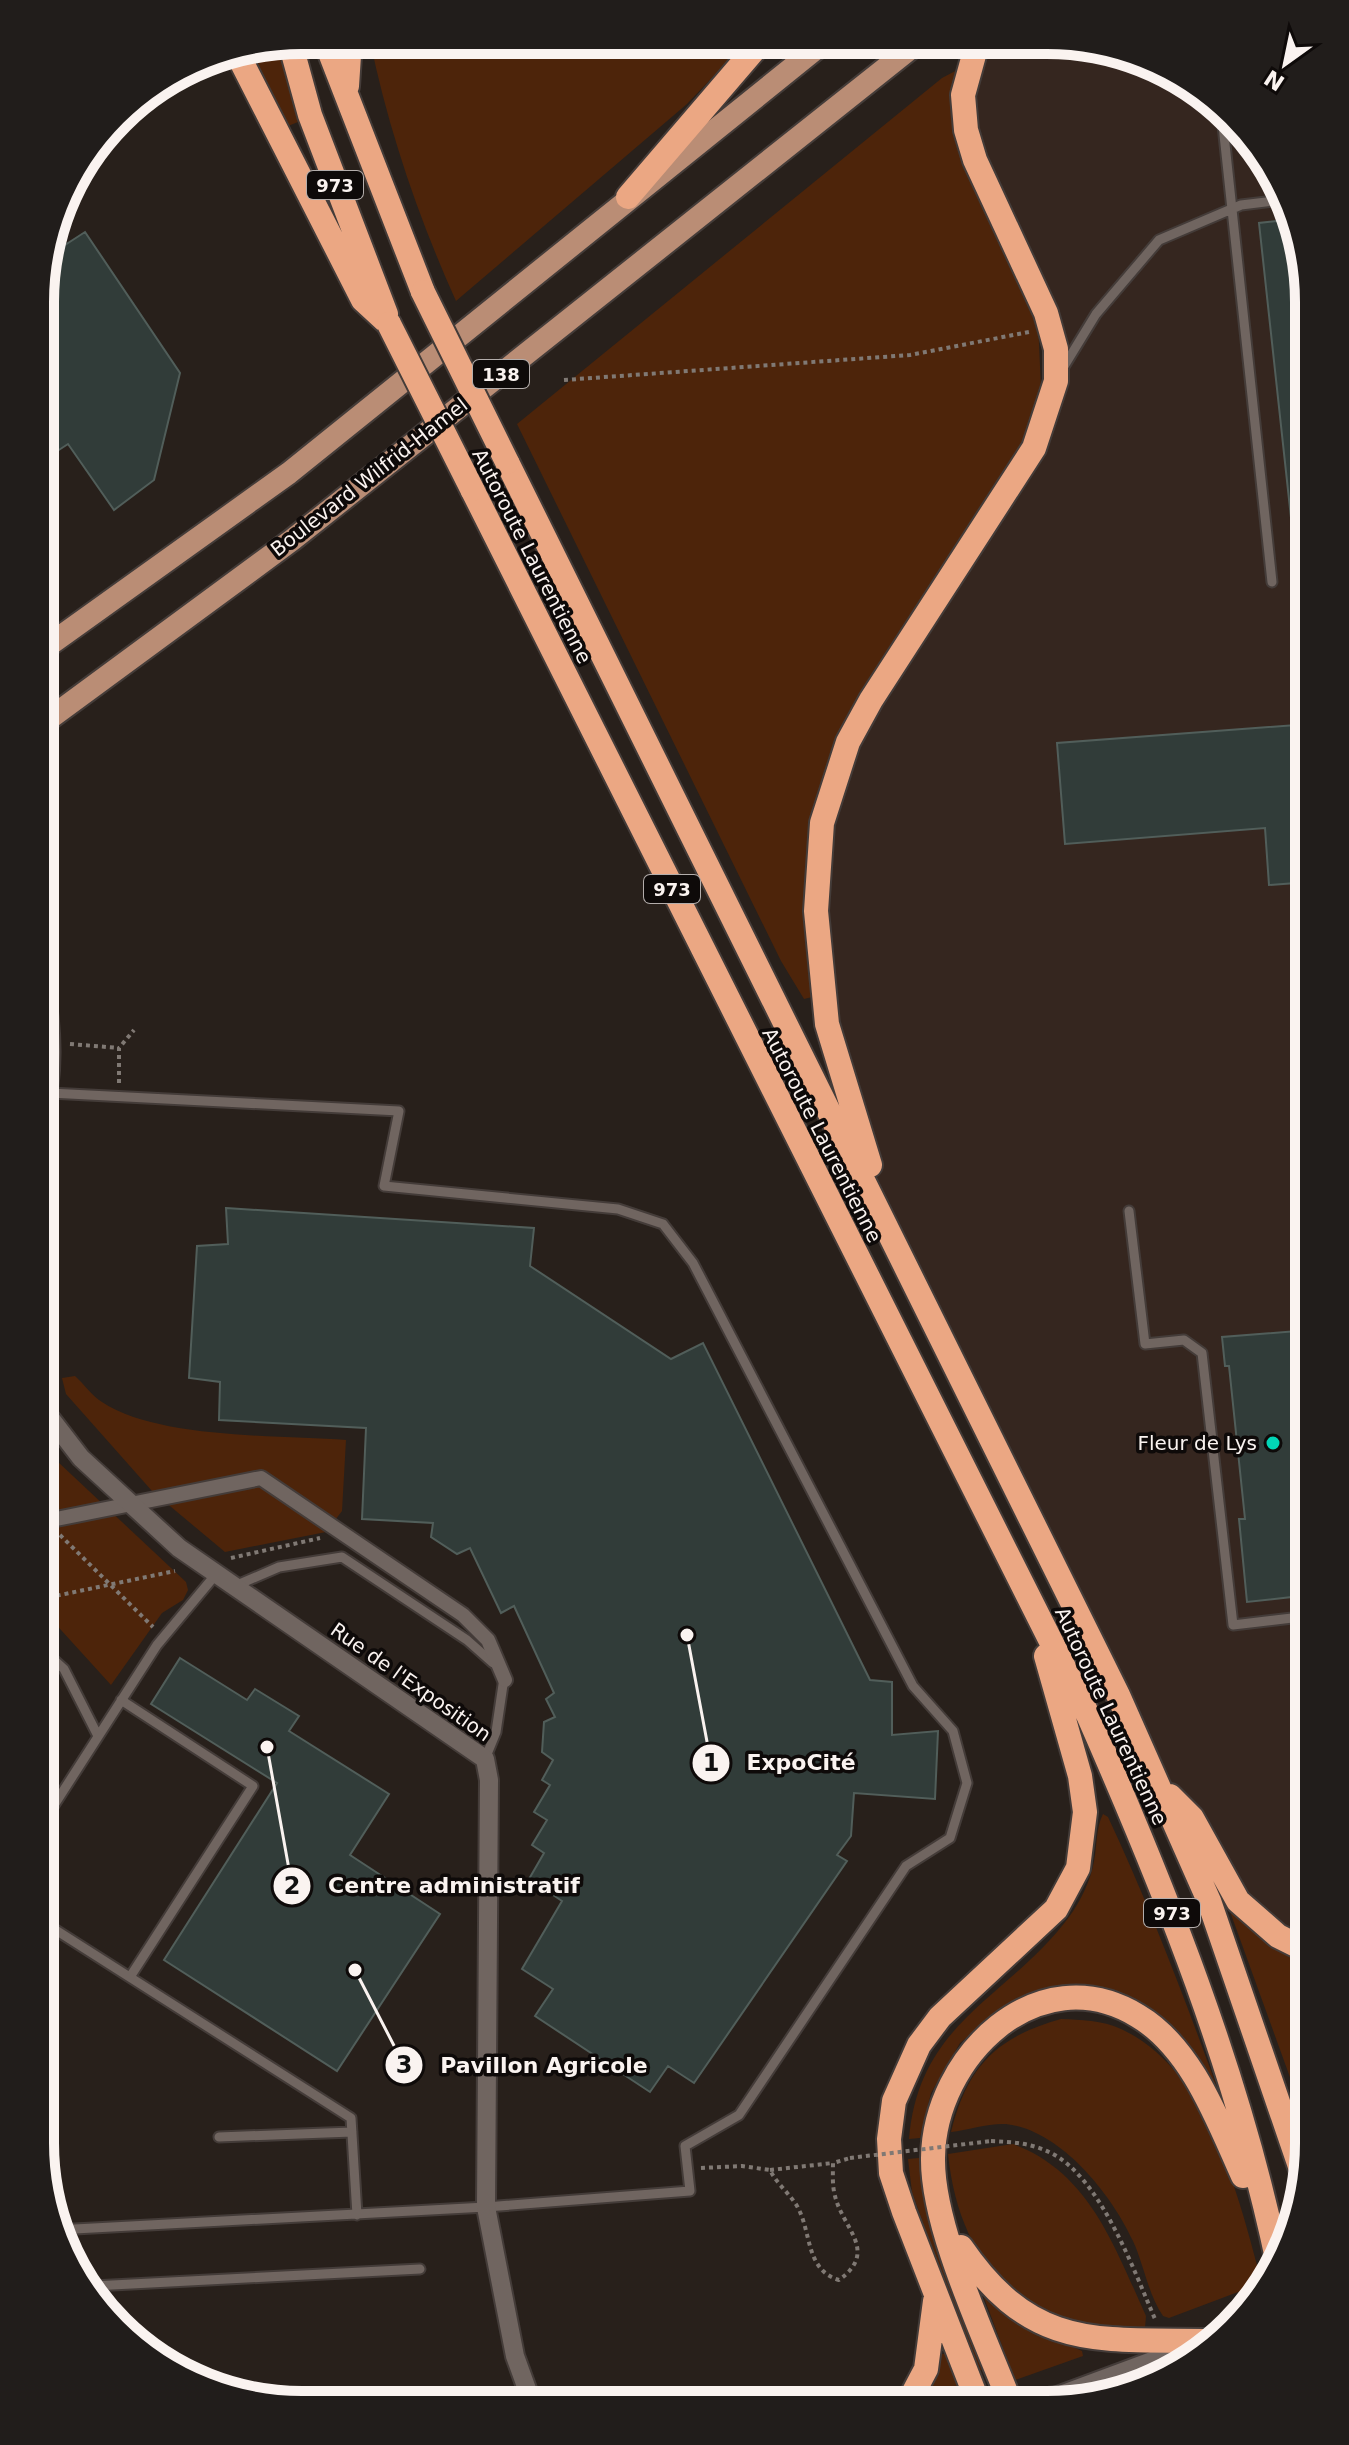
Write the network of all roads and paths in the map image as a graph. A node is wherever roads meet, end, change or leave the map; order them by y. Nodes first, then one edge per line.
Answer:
1 (330, 54) edge
2 (349, 54) edge
3 (751, 54) edge
4 (809, 54) edge
5 (903, 54) edge
6 (974, 54) edge
7 (293, 55) edge
8 (241, 61) edge
9 (346, 96) junction
10 (1223, 129) edge
11 (628, 197) junction
12 (1273, 202) edge
13 (1231, 210) junction
14 (389, 324) junction
15 (1051, 330) junction
16 (564, 380) dead end
17 (1056, 381) junction
18 (1272, 582) dead end
19 (54, 641) edge
20 (54, 715) edge
21 (134, 1030) dead end
22 (54, 1043) edge
23 (119, 1048) junction
24 (54, 1093) edge
25 (119, 1097) junction
26 (1129, 1211) dead end
27 (891, 1232) junction
28 (54, 1423) edge
29 (129, 1503) junction
30 (54, 1519) edge
31 (54, 1532) edge
32 (217, 1573) junction
33 (235, 1586) junction
34 (1030, 1599) junction
35 (1294, 1618) edge
36 (164, 1637) junction
37 (54, 1660) edge
38 (505, 1680) junction
39 (121, 1700) junction
40 (98, 1736) junction
41 (485, 1759) junction
42 (1159, 1785) junction
43 (54, 1805) edge
44 (54, 1929) edge
45 (1294, 1944) edge
46 (130, 1977) junction
47 (352, 2132) junction
48 (219, 2137) dead end
49 (1294, 2149) edge
50 (833, 2163) junction
51 (686, 2169) junction
52 (770, 2170) junction
53 (486, 2207) junction
54 (357, 2215) junction
55 (941, 2219) junction
56 (70, 2229) edge
57 (1274, 2243) edge
58 (1273, 2245) edge
59 (420, 2269) dead end
60 (100, 2286) edge
61 (935, 2299) junction
62 (1158, 2328) dead end
63 (1198, 2340) edge
64 (1177, 2354) edge
65 (1088, 2387) edge
66 (528, 2391) edge
67 (914, 2391) edge
68 (973, 2391) edge
69 (1006, 2391) edge

1 - 9 highway, Autoroute Laurentienne / 973
2 - 9 highway
3 - 11 highway
4 - 11 main road, 138
5 - 20 main road, Boulevard Wilfrid-Hamel / 138
6 - 15 highway
7 - 14 highway, Autoroute Laurentienne / 973
8 - 14 highway
9 - 27 highway, Autoroute Laurentienne / 973, bridge
10 - 13 lane
11 - 19 main road, 138
12 - 13 lane
13 - 17 lane
13 - 18 lane
14 - 34 highway, Autoroute Laurentienne / 973, bridge
15 - 16 path
15 - 17 highway
17 - 27 highway
21 - 23 path
22 - 23 path
23 - 25 path
24 - 25 lane
25 - 51 lane
26 - 35 lane
27 - 42 highway, Autoroute Laurentienne / 973
28 - 29 street, Rue de l'Exposition
29 - 30 street
29 - 32 street, Rue de l'Exposition
29 - 38 street
31 - 36 path
32 - 33 street, Rue de l'Exposition
32 - 36 lane
33 - 38 lane
33 - 41 street, Rue de l'Exposition
34 - 57 highway, Autoroute Laurentienne / 973
34 - 61 highway
36 - 39 lane
37 - 40 lane
38 - 41 lane
39 - 40 lane
39 - 46 lane
40 - 43 lane
41 - 53 street, Rue de l'Exposition
42 - 45 highway
42 - 49 highway, Autoroute Laurentienne / 973
44 - 46 lane
46 - 47 lane
47 - 48 lane
47 - 54 lane
50 - 52 path
50 - 52 path
50 - 62 path, bridge
51 - 52 path
51 - 53 lane
53 - 54 lane
53 - 66 street, Rue de l'Exposition
54 - 56 lane
55 - 58 highway
55 - 63 highway
55 - 69 highway
59 - 60 lane
61 - 67 highway
61 - 68 highway
64 - 65 street

